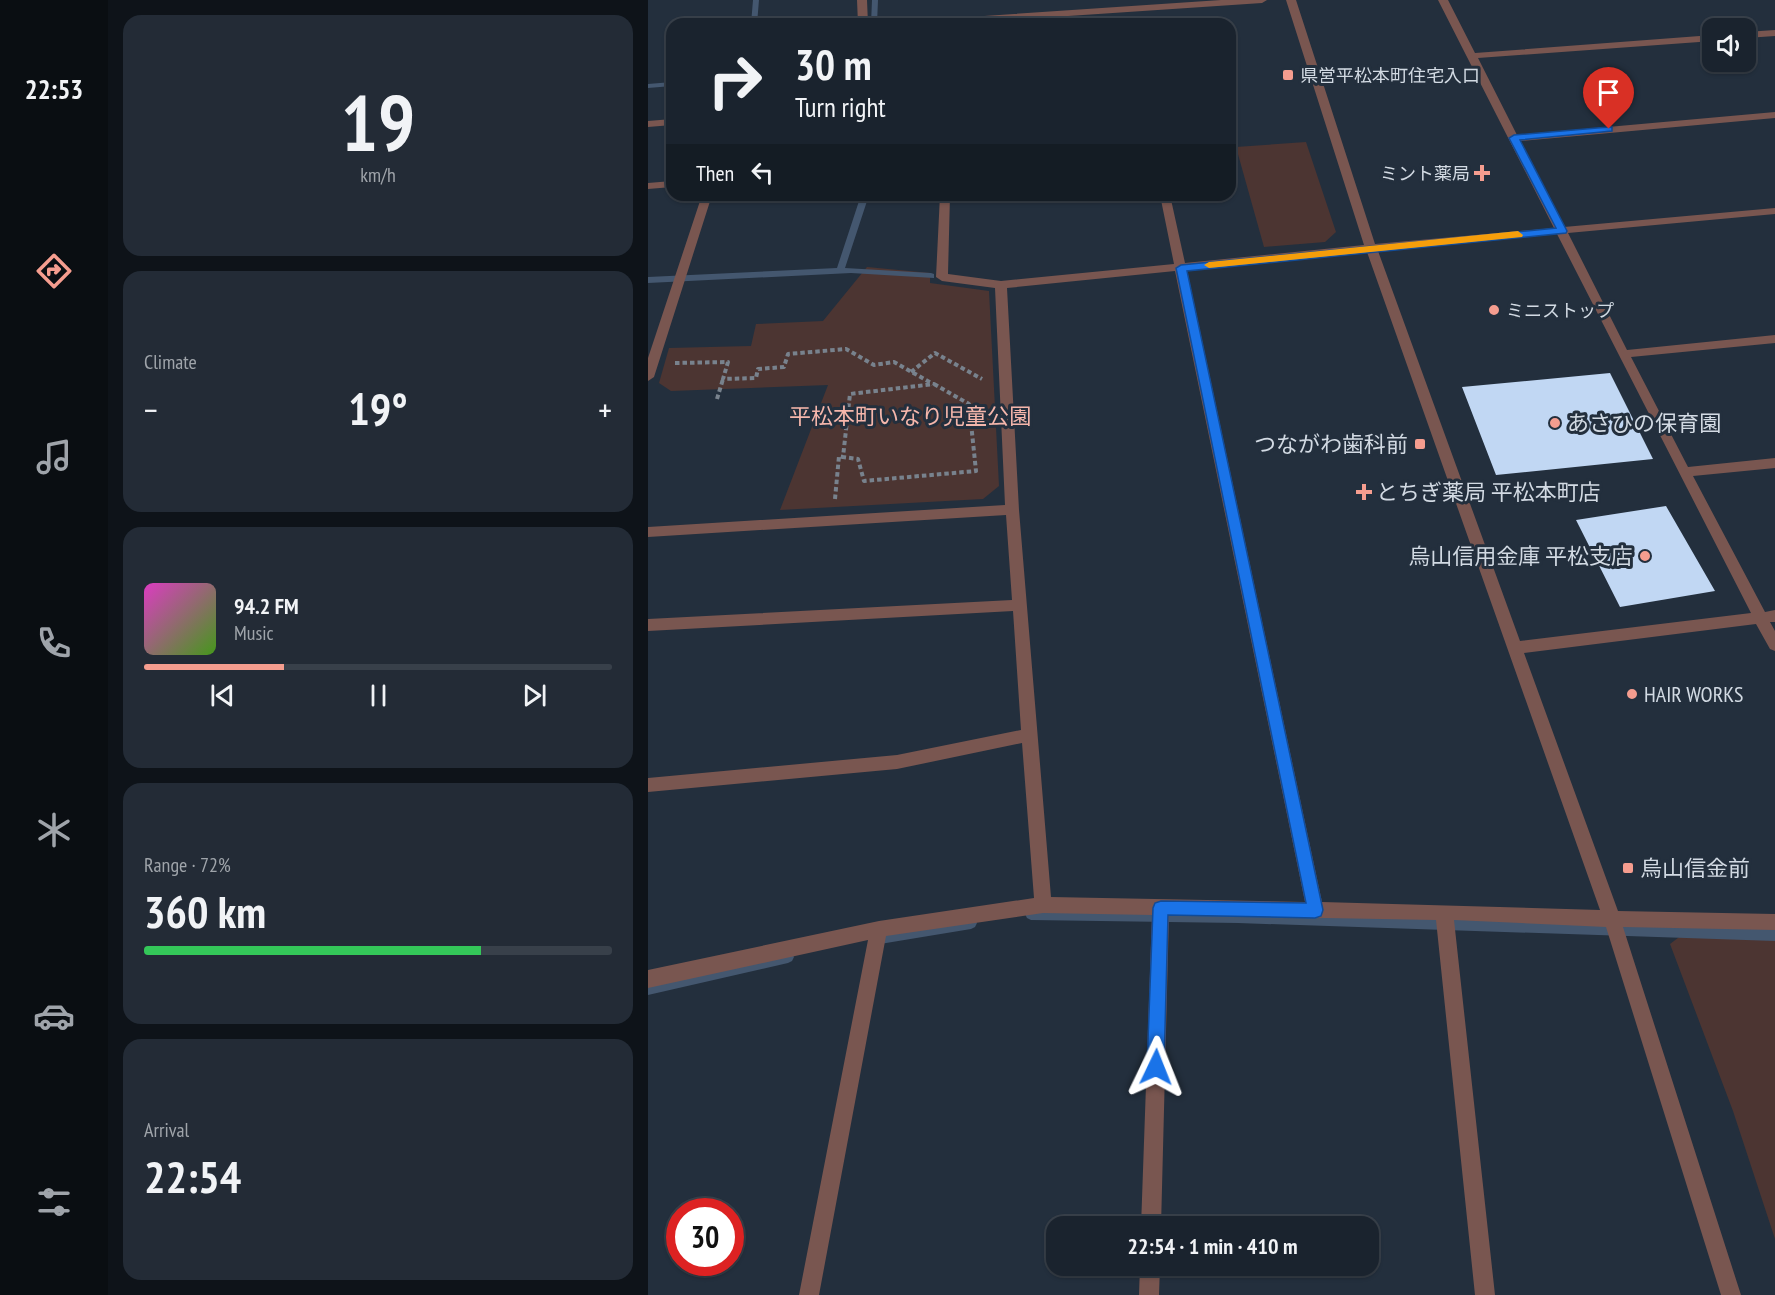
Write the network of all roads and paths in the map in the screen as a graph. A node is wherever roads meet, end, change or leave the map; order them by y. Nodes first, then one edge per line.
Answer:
1 (862, 0) edge
2 (1247, 0) edge
3 (1262, 0) edge
4 (1291, 0) edge
5 (1443, 0) edge
6 (1125, 9) edge
7 (862, 18) edge
8 (995, 18) edge
9 (1775, 33) edge
10 (1756, 34) edge
11 (1702, 39) edge
12 (1472, 56) junction
13 (1775, 115) edge
14 (666, 123) edge
15 (648, 124) edge
16 (1514, 138) junction
17 (666, 184) edge
18 (648, 186) edge
19 (704, 201) edge
20 (945, 201) edge
21 (1166, 201) edge
22 (1775, 212) edge
23 (1562, 231) junction
24 (1371, 248) junction
25 (1181, 268) junction
26 (1001, 285) junction
27 (648, 328) edge
28 (664, 328) junction
29 (1775, 339) edge
30 (1623, 354) junction
31 (652, 364) junction
32 (911, 372) junction
33 (648, 377) edge
34 (723, 379) junction
35 (985, 381) dead end
36 (934, 384) junction
37 (717, 399) dead end
38 (843, 457) junction
39 (1775, 463) edge
40 (1684, 472) junction
41 (1012, 510) junction
42 (832, 520) junction
43 (648, 532) edge
44 (1019, 605) junction
45 (1768, 617) edge
46 (648, 625) edge
47 (1775, 645) edge
48 (1515, 648) junction
49 (1029, 735) junction
50 (648, 785) edge
51 (1043, 905) junction
52 (1161, 908) junction
53 (1315, 910) junction
54 (1443, 912) junction
55 (1612, 919) junction
56 (1775, 922) edge
57 (879, 929) junction
58 (648, 979) edge
59 (1151, 1216) edge
60 (1150, 1276) edge
61 (809, 1295) edge
62 (1149, 1295) edge
63 (1485, 1295) edge
64 (1731, 1295) edge

1 - 7 street
2 - 3 street
2 - 6 street
4 - 24 street
5 - 12 street
6 - 8 street
9 - 10 street
11 - 12 street
12 - 16 street
13 - 16 street
14 - 15 street
16 - 23 street
17 - 18 street
19 - 28 street
20 - 26 street
21 - 25 street
22 - 23 street
23 - 24 street
23 - 30 street
24 - 25 street
24 - 48 street
25 - 26 street
25 - 53 street
26 - 41 street
27 - 28 street
28 - 31 street
29 - 30 street
30 - 40 street
31 - 33 street
31 - 34 path
32 - 34 path
32 - 35 path
32 - 36 path
34 - 37 path
36 - 38 path
36 - 38 path
38 - 42 path
39 - 40 street
40 - 45 street
41 - 42 street
41 - 44 street
42 - 43 street
44 - 46 street
44 - 49 street
45 - 47 street
45 - 48 street
48 - 55 street
49 - 50 street
49 - 51 street
51 - 52 street
51 - 57 street
52 - 53 street
52 - 59 street
53 - 54 street
54 - 55 street
54 - 63 street
55 - 56 street
55 - 64 street
57 - 58 street
57 - 61 street
60 - 62 street

